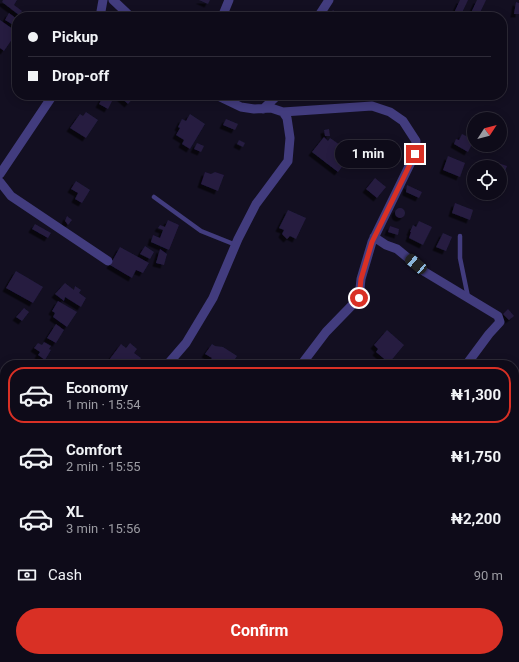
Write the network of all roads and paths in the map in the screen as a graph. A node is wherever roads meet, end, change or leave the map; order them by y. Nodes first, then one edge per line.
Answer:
1 (103, 0) edge
2 (113, 0) edge
3 (229, 0) edge
4 (329, 0) edge
5 (101, 12) edge
6 (126, 12) edge
7 (224, 12) edge
8 (321, 12) edge
9 (50, 100) edge
10 (226, 100) edge
11 (273, 100) edge
12 (263, 109) junction
13 (283, 112) junction
14 (0, 174) edge
15 (0, 182) edge
16 (154, 197) dead end
17 (460, 236) dead end
18 (374, 237) junction
19 (236, 244) junction
20 (108, 261) dead end
21 (468, 297) junction
22 (171, 360) edge
23 (305, 360) edge
24 (470, 360) edge

1 - 5 street
2 - 6 street
3 - 7 street
4 - 8 street
9 - 14 street
10 - 12 street
11 - 12 street
12 - 13 street
13 - 18 street
13 - 19 street
15 - 20 street
16 - 19 lane
17 - 21 lane
18 - 21 street
18 - 23 street
19 - 22 street
21 - 24 street

